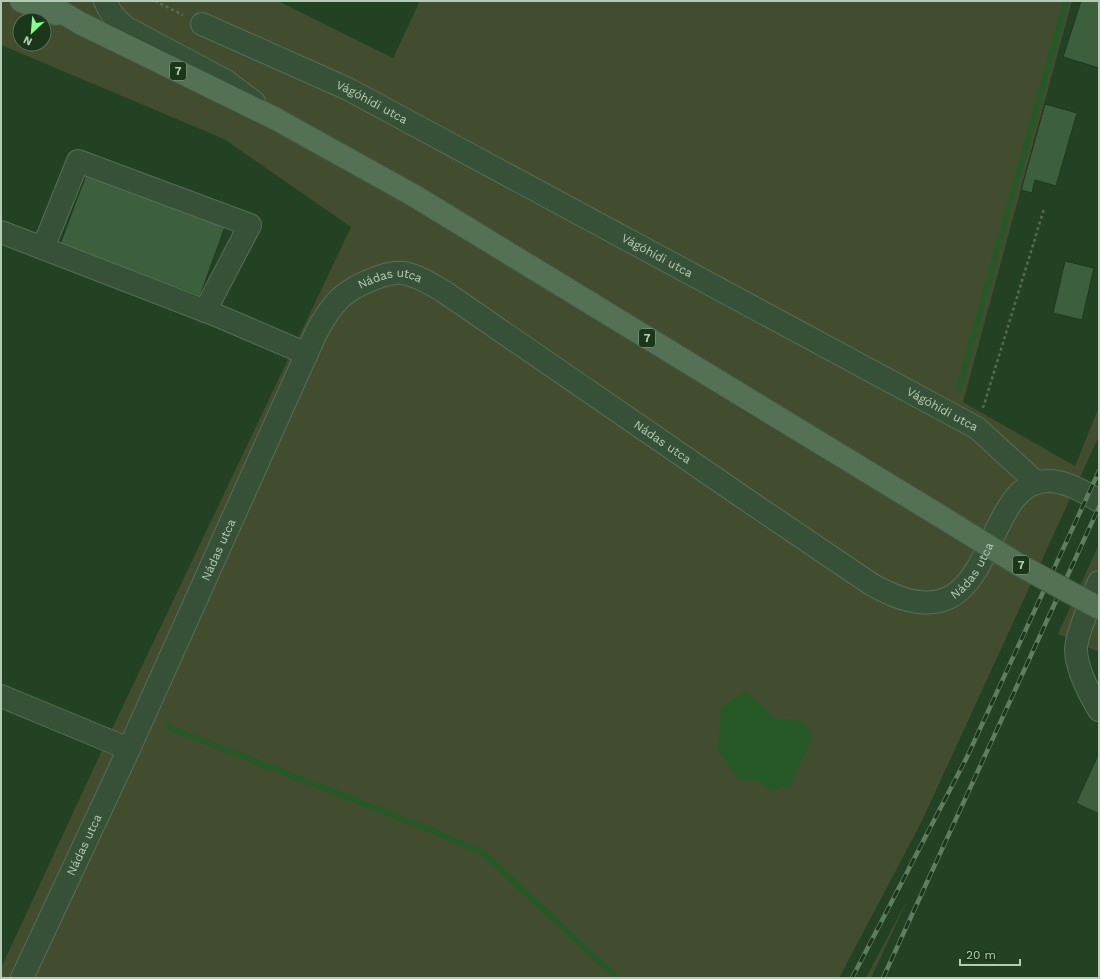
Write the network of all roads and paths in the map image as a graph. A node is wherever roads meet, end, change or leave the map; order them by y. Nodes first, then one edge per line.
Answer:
1 (21, 1) edge
2 (44, 1) edge
3 (104, 1) edge
4 (154, 1) edge
5 (80, 22) junction
6 (202, 24) joint
7 (276, 119) junction
8 (1044, 209) dead end
9 (1, 232) edge
10 (43, 248) junction
11 (205, 311) junction
12 (307, 354) junction
13 (977, 428) junction
14 (1037, 483) junction
15 (1099, 501) edge
16 (1099, 582) edge
17 (1099, 608) edge
18 (1, 696) edge
19 (1099, 710) edge
20 (129, 749) junction
21 (22, 978) edge

1 - 5 main road, 7
2 - 5 main road, 7
3 - 7 street
4 - 6 path
5 - 7 main road, 7
6 - 13 street, Vágóhídi utca
7 - 17 main road, 7, bridge
8 - 13 path
9 - 10 street
10 - 11 street
10 - 11 street
11 - 12 street
12 - 14 street, Nádas utca
12 - 20 street, Nádas utca
13 - 14 street, Vágóhídi utca
14 - 15 street
16 - 19 street
18 - 20 street
20 - 21 street, Nádas utca

